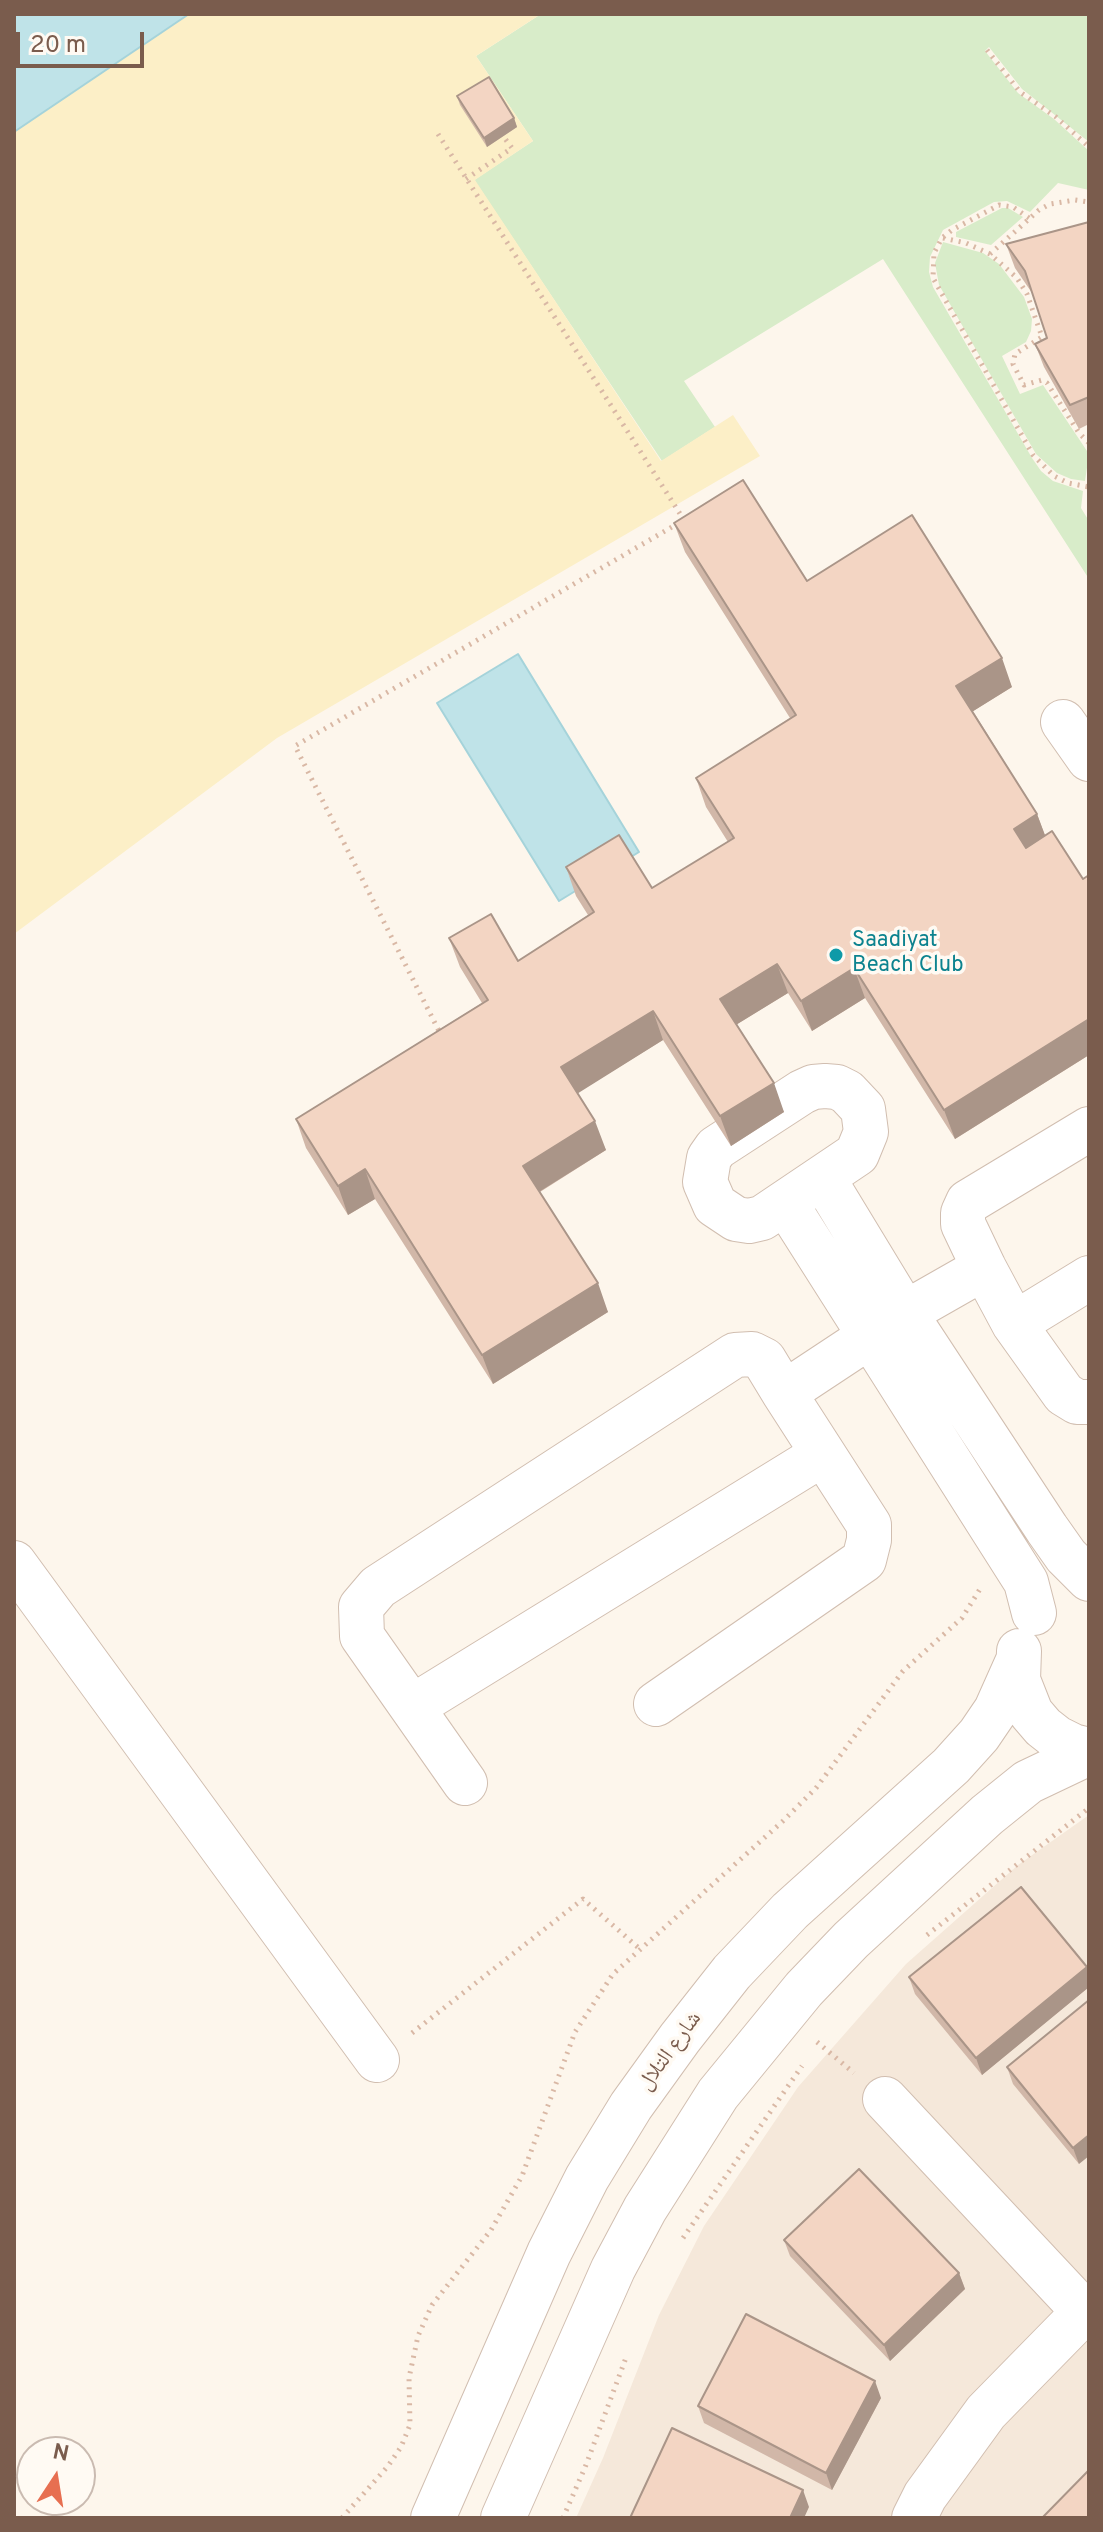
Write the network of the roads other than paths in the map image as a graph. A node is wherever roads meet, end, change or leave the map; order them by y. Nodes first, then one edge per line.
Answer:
1 (1063, 722) dead end
2 (1089, 759) edge
3 (1089, 1129) edge
4 (823, 1178) junction
5 (786, 1204) junction
6 (984, 1268) junction
7 (1089, 1278) edge
8 (1014, 1324) junction
9 (888, 1325) junction
10 (784, 1393) junction
11 (1089, 1402) edge
12 (823, 1454) junction
13 (14, 1563) edge
14 (1089, 1580) edge
15 (1034, 1613) junction
16 (1017, 1663) junction
17 (656, 1704) dead end
18 (412, 1707) junction
19 (1089, 1752) edge
20 (465, 1783) dead end
21 (377, 2060) road end
22 (885, 2099) dead end
23 (1087, 2315) edge
24 (433, 2518) edge
25 (503, 2518) edge
26 (914, 2518) edge

1 - 2 street
3 - 6 street
4 - 5 street
4 - 5 street
4 - 9 street
5 - 9 street
6 - 8 street
6 - 9 street
7 - 8 street
8 - 11 street
9 - 10 street
9 - 14 street
9 - 15 street
10 - 12 street
10 - 18 street
12 - 17 street
12 - 18 street
13 - 21 street
14 - 15 street
15 - 16 street, شارع التلال
16 - 19 street
16 - 24 street, شارع التلال
18 - 20 street
19 - 25 street
22 - 23 street
23 - 26 street

